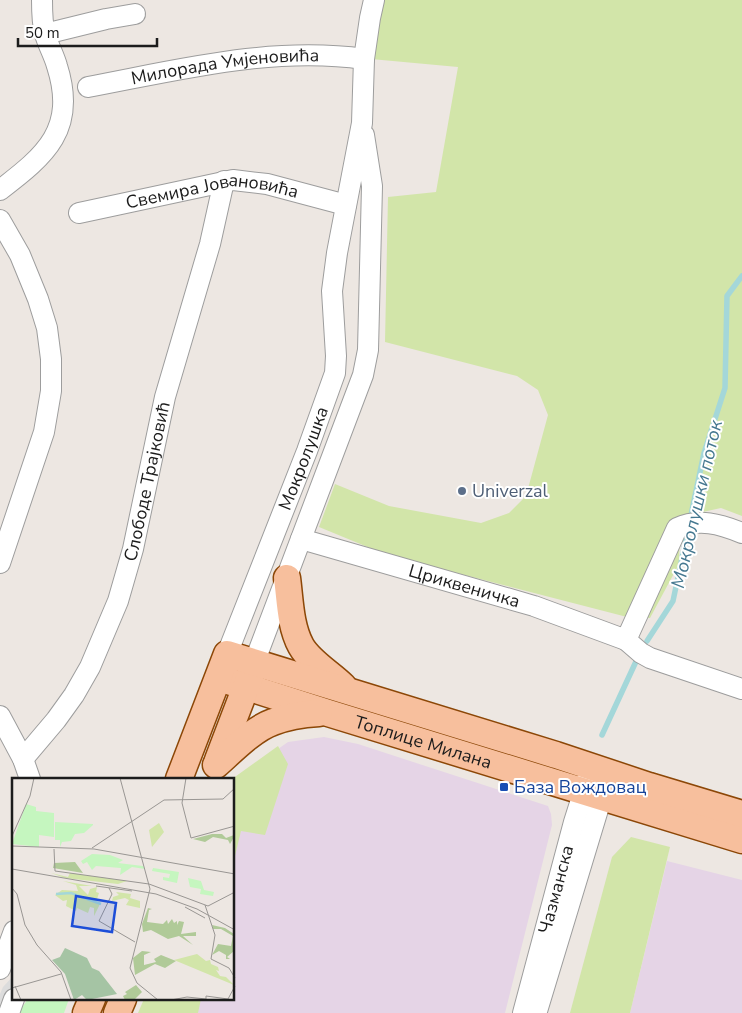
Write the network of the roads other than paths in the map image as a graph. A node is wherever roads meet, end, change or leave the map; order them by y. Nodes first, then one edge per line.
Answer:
1 (42, 0) edge
2 (374, 0) edge
3 (135, 14) dead end
4 (44, 34) junction
5 (364, 59) junction
6 (88, 87) dead end
7 (362, 123) junction
8 (224, 181) junction
9 (0, 190) edge
10 (346, 205) junction
11 (79, 213) dead end
12 (0, 220) edge
13 (742, 533) edge
14 (301, 540) junction
15 (0, 563) edge
16 (287, 578) junction
17 (626, 640) junction
18 (254, 663) junction
19 (223, 666) junction
20 (246, 687) junction
21 (742, 689) edge
22 (349, 691) junction
23 (328, 713) junction
24 (0, 716) edge
25 (23, 759) junction
26 (600, 769) junction
27 (213, 772) edge
28 (30, 778) edge
29 (179, 778) edge
30 (593, 794) junction
31 (742, 814) edge
32 (742, 840) edge
33 (12, 936) edge
34 (0, 969) edge
35 (14, 1000) edge
36 (92, 1000) edge
37 (123, 1000) edge
38 (9, 1013) edge
39 (86, 1013) edge
40 (117, 1013) edge
41 (523, 1013) edge
42 (536, 1013) edge

1 - 4 street
2 - 5 street, Мокролушка
3 - 4 street
4 - 9 street
5 - 6 street, Милорада Умјеновића
5 - 7 street, Мокролушка
7 - 10 street, Мокролушка
7 - 14 street, Мокролушка
8 - 10 street, Свемира Јовановића
8 - 11 street, Свемира Јовановића
8 - 25 street, Слободе Трајковић
10 - 19 street, Мокролушка
12 - 15 street
13 - 17 street
14 - 16 street, Мокролушка
14 - 17 street, Цриквеничка
16 - 18 street, Мокролушка
16 - 22 main road
17 - 21 street, Цриквеничка
18 - 19 main road, Топлице Милана
18 - 20 main road, Мокролушка
18 - 22 main road, Топлице Милана
19 - 20 main road, Топлице Милана
19 - 29 main road, Мокролушка
20 - 23 main road, Топлице Милана
20 - 27 main road, Мокролушка
22 - 26 main road, Топлице Милана
23 - 27 main road
23 - 30 main road, Топлице Милана
24 - 25 street
25 - 28 street
26 - 30 street, Чазманска
26 - 31 main road, Топлице Милана
30 - 32 main road, Топлице Милана
30 - 41 street, Чазманска
30 - 42 street, Чазманска
33 - 34 street
35 - 38 street
36 - 39 main road
37 - 40 main road

